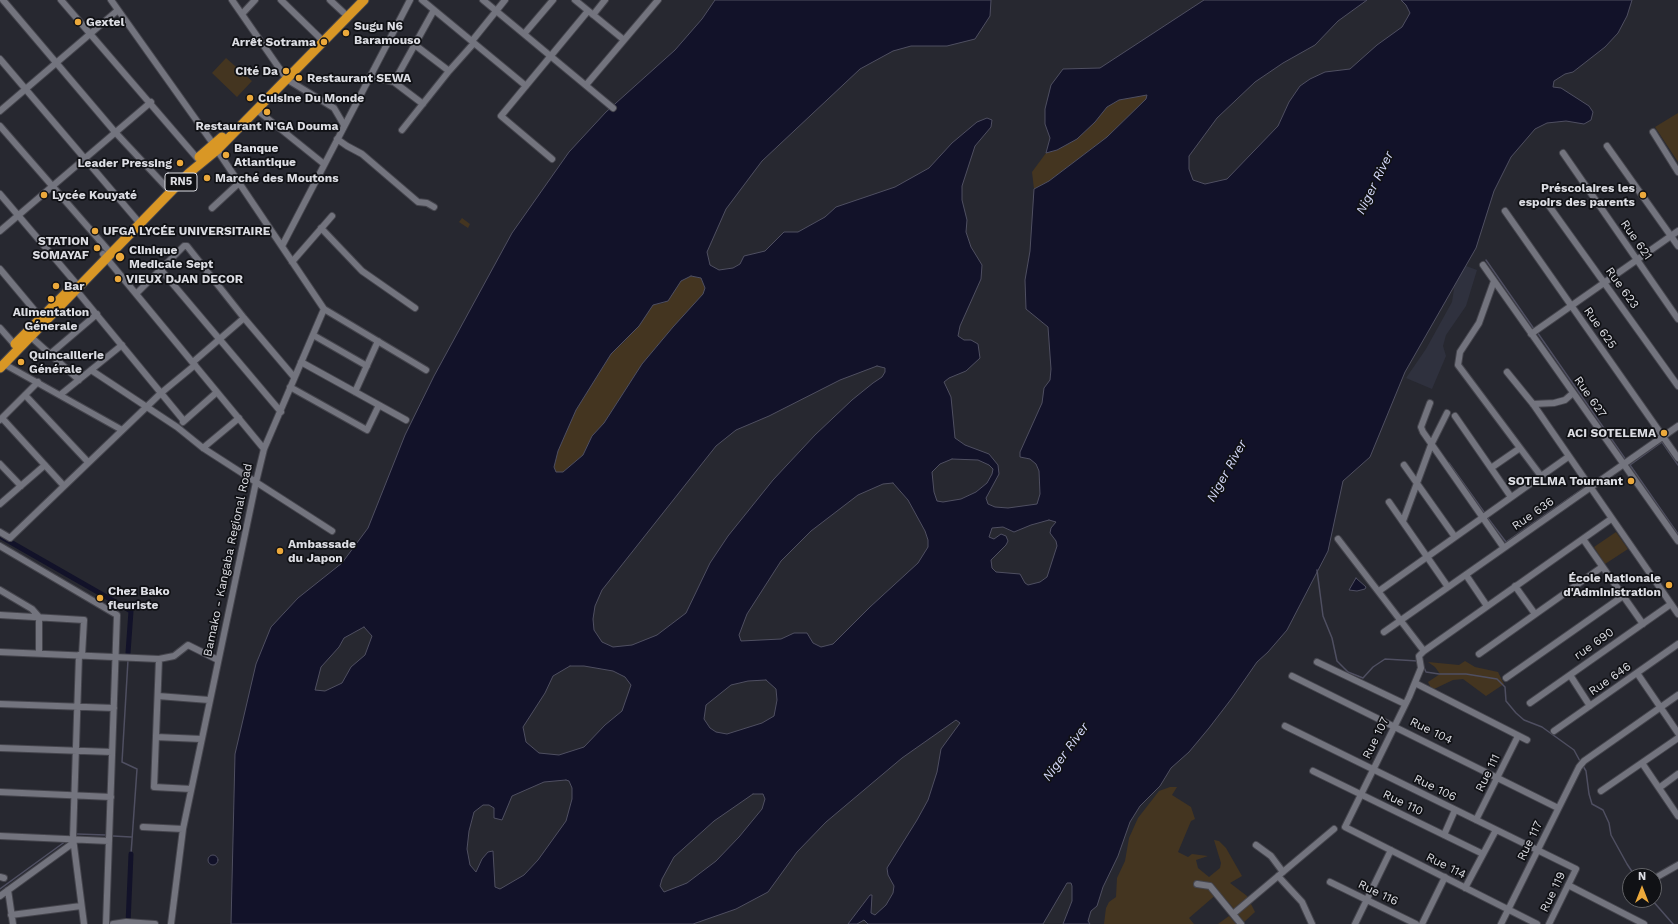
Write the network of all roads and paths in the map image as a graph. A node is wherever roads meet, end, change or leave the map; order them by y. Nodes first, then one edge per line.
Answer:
1 (3, 0) edge
2 (62, 0) edge
3 (111, 0) edge
4 (232, 0) edge
5 (255, 0) edge
6 (281, 0) edge
7 (330, 0) edge
8 (356, 0) edge
9 (364, 0) edge
10 (410, 0) edge
11 (422, 0) edge
12 (484, 0) edge
13 (505, 0) edge
14 (553, 0) edge
15 (575, 0) edge
16 (605, 0) edge
17 (658, 0) edge
18 (118, 10) junction
19 (434, 10) junction
20 (496, 11) junction
21 (344, 13) junction
22 (590, 13) junction
23 (242, 14) junction
24 (91, 33) junction
25 (524, 34) junction
26 (320, 38) junction
27 (624, 40) junction
28 (473, 42) junction
29 (415, 45) junction
30 (551, 56) junction
31 (0, 59) edge
32 (57, 63) junction
33 (449, 71) junction
34 (370, 76) junction
35 (286, 77) junction
36 (394, 82) junction
37 (586, 85) junction
38 (526, 86) junction
39 (26, 90) junction
40 (151, 102) junction
41 (422, 104) junction
42 (613, 108) dead end
43 (257, 110) junction
44 (0, 111) edge
45 (344, 125) junction
46 (0, 126) edge
47 (402, 130) dead end
48 (116, 132) junction
49 (1652, 132) dead end
50 (337, 139) junction
51 (1607, 146) dead end
52 (216, 148) junction
53 (1563, 153) dead end
54 (197, 158) junction
55 (85, 159) junction
56 (552, 159) dead end
57 (324, 164) junction
58 (1678, 172) edge
59 (239, 183) junction
60 (52, 187) junction
61 (169, 190) junction
62 (0, 194) edge
63 (1547, 203) dead end
64 (434, 207) dead end
65 (212, 208) dead end
66 (1505, 211) dead end
67 (18, 216) junction
68 (332, 216) dead end
69 (137, 220) junction
70 (321, 228) junction
71 (0, 231) edge
72 (1678, 231) edge
73 (1671, 236) junction
74 (282, 246) junction
75 (1678, 246) edge
76 (106, 255) junction
77 (1637, 260) junction
78 (292, 262) junction
79 (1483, 265) dead end
80 (0, 269) edge
81 (161, 270) junction
82 (1494, 281) junction
83 (1604, 283) junction
84 (78, 287) junction
85 (136, 294) junction
86 (1571, 306) junction
87 (415, 308) dead end
88 (324, 309) junction
89 (97, 314) junction
90 (41, 318) junction
91 (244, 318) junction
92 (1678, 319) edge
93 (0, 328) edge
94 (1532, 334) junction
95 (313, 335) junction
96 (31, 337) junction
97 (219, 339) junction
98 (378, 341) junction
99 (15, 345) junction
100 (122, 345) junction
101 (50, 354) junction
102 (301, 362) junction
103 (1, 364) edge
104 (194, 364) junction
105 (367, 366) junction
106 (91, 370) junction
107 (426, 370) dead end
108 (1507, 372) dead end
109 (294, 378) junction
110 (79, 380) junction
111 (38, 382) junction
112 (1678, 386) edge
113 (290, 387) junction
114 (161, 392) junction
115 (218, 392) junction
116 (355, 392) junction
117 (1573, 393) junction
118 (25, 395) junction
119 (60, 395) junction
120 (1430, 403) dead end
121 (1532, 404) junction
122 (379, 405) junction
123 (146, 407) junction
124 (281, 412) junction
125 (1447, 413) dead end
126 (1455, 416) dead end
127 (239, 418) junction
128 (1, 419) edge
129 (406, 420) dead end
130 (184, 421) junction
131 (1678, 426) edge
132 (177, 427) junction
133 (122, 430) junction
134 (1663, 437) junction
135 (1431, 444) junction
136 (203, 448) junction
137 (1520, 448) junction
138 (264, 449) junction
139 (1568, 457) junction
140 (1678, 458) edge
141 (88, 462) junction
142 (0, 464) edge
143 (1624, 464) junction
144 (45, 465) junction
145 (1404, 465) dead end
146 (1491, 468) junction
147 (1540, 476) junction
148 (256, 482) junction
149 (1417, 483) junction
150 (21, 486) junction
151 (64, 486) junction
152 (1590, 488) junction
153 (1511, 497) junction
154 (1389, 502) dead end
155 (0, 504) edge
156 (1483, 517) junction
157 (1611, 519) junction
158 (1403, 521) junction
159 (332, 531) dead end
160 (0, 532) edge
161 (1455, 537) junction
162 (1338, 539) dead end
163 (1583, 539) junction
164 (1678, 541) edge
165 (0, 546) edge
166 (1504, 548) junction
167 (1427, 557) junction
168 (1602, 567) junction
169 (1466, 575) junction
170 (1516, 586) junction
171 (1448, 587) junction
172 (0, 590) edge
173 (1379, 591) junction
174 (1623, 596) junction
175 (1671, 604) junction
176 (1487, 606) junction
177 (1535, 614) junction
178 (1678, 614) edge
179 (0, 615) edge
180 (39, 617) junction
181 (1401, 620) junction
182 (1643, 624) junction
183 (1384, 632) dead end
184 (1678, 644) edge
185 (1424, 651) junction
186 (0, 652) edge
187 (39, 653) junction
188 (1479, 654) dead end
189 (80, 655) junction
190 (116, 657) junction
191 (159, 659) junction
192 (218, 660) junction
193 (1318, 662) dead end
194 (1637, 673) junction
195 (1570, 675) junction
196 (1292, 676) dead end
197 (1506, 678) dead end
198 (1415, 683) junction
199 (1678, 695) edge
200 (158, 696) junction
201 (209, 700) junction
202 (1530, 703) dead end
203 (0, 704) edge
204 (1405, 704) junction
205 (1590, 706) junction
206 (77, 707) junction
207 (1660, 707) junction
208 (114, 708) junction
209 (1394, 725) junction
210 (1284, 726) dead end
211 (1554, 731) dead end
212 (1678, 733) edge
213 (1518, 736) junction
214 (156, 737) junction
215 (1678, 738) edge
216 (201, 739) junction
217 (1528, 740) dead end
218 (0, 748) edge
219 (75, 751) junction
220 (112, 752) junction
221 (1642, 763) junction
222 (1373, 770) junction
223 (1313, 771) dead end
224 (1678, 774) edge
225 (1498, 777) junction
226 (1659, 788) junction
227 (191, 789) junction
228 (1601, 791) dead end
229 (0, 792) edge
230 (74, 795) junction
231 (1361, 795) junction
232 (111, 797) junction
233 (1558, 808) junction
234 (1455, 810) junction
235 (1678, 816) edge
236 (1476, 820) junction
237 (143, 827) dead end
238 (1345, 828) joint
239 (183, 829) junction
240 (1334, 829) dead end
241 (1496, 830) junction
242 (1444, 835) junction
243 (0, 836) edge
244 (73, 841) junction
245 (109, 841) junction
246 (1256, 845) dead end
247 (1391, 850) junction
248 (1538, 850) junction
249 (1483, 854) junction
250 (1678, 865) edge
251 (1576, 869) joint
252 (1280, 874) junction
253 (1662, 874) edge
254 (1445, 878) junction
255 (1330, 882) dead end
256 (1197, 884) dead end
257 (1568, 885) junction
258 (1465, 888) junction
259 (8, 890) junction
260 (0, 896) edge
261 (1367, 900) junction
262 (82, 906) junction
263 (1508, 909) junction
264 (1233, 914) junction
265 (11, 915) junction
266 (12, 924) edge
267 (84, 924) edge
268 (106, 924) edge
269 (113, 924) edge
270 (155, 924) edge
271 (171, 924) edge
272 (1241, 924) edge
273 (1312, 924) edge
274 (1355, 924) edge
275 (1416, 924) edge
276 (1422, 924) edge
277 (1501, 924) edge
278 (1537, 924) edge
279 (1549, 924) edge
280 (1644, 924) edge

1 - 32 street
2 - 24 street
3 - 18 street
4 - 23 street
5 - 23 street
6 - 26 street
7 - 21 street
8 - 21 highway, RN5
9 - 35 highway, RN5
10 - 34 street
11 - 19 street
12 - 20 street
13 - 20 street
14 - 25 street
15 - 22 street
16 - 22 street
17 - 27 street
18 - 24 street
18 - 52 street
19 - 28 street
19 - 29 street
20 - 25 street
20 - 28 street
21 - 26 highway, RN5
22 - 27 street
22 - 30 street
23 - 35 street
24 - 32 street
24 - 40 street
25 - 30 street
26 - 35 highway, RN5
27 - 37 street
28 - 33 street
28 - 38 street
29 - 33 street
29 - 36 street
30 - 37 street
30 - 38 street
31 - 39 street
32 - 39 street
32 - 48 street
33 - 41 street
34 - 36 street
34 - 45 street
35 - 43 highway, RN5
35 - 45 street
35 - 52 highway, RN5
36 - 41 street
37 - 42 street
38 - 56 street
39 - 44 street
39 - 55 street
40 - 48 street
40 - 54 street
41 - 47 street
43 - 52 highway, RN5
43 - 57 street
45 - 50 street
46 - 60 street, Bamako - Kangaba Regional Road
48 - 55 street
48 - 61 street
49 - 58 street
50 - 57 street
50 - 64 street
51 - 73 street
52 - 54 highway, RN5
52 - 59 street
52 - 61 highway, RN5
53 - 77 street, Rue 621
54 - 61 highway, RN5
55 - 60 street
55 - 69 street
57 - 74 street
59 - 65 street
59 - 74 street
60 - 67 street
60 - 76 street, Bamako - Kangaba Regional Road
61 - 69 highway, RN5
61 - 76 highway, RN5
62 - 67 street
63 - 83 street, Rue 623
66 - 86 street, Rue 625
67 - 71 street
67 - 84 street
68 - 70 street
69 - 76 highway, RN5
70 - 78 street
70 - 87 street
72 - 73 street
73 - 75 street
73 - 77 street
74 - 78 street
76 - 84 highway, RN5
76 - 85 street, Bamako - Kangaba Regional Road
77 - 83 street
77 - 92 street, Rue 621
78 - 88 street
79 - 82 street, Rue 627
80 - 90 street
81 - 85 street
81 - 91 street
81 - 97 street
82 - 94 street, Rue 627
82 - 137 street
83 - 86 street
83 - 112 street, Rue 623
84 - 89 street
84 - 90 highway, RN5
84 - 96 highway, RN5
85 - 104 street, Bamako - Kangaba Regional Road
86 - 94 street
86 - 134 street, Rue 625
88 - 95 street
88 - 98 street
89 - 100 street
89 - 101 street
90 - 99 highway, RN5
91 - 97 street
91 - 109 street
93 - 99 street
94 - 117 street, Rue 627
95 - 102 street
95 - 105 street
96 - 101 street
96 - 103 highway, RN5
97 - 104 street
97 - 124 street
98 - 105 street
98 - 107 street
99 - 103 highway, RN5
100 - 106 street
100 - 114 street
101 - 110 street
102 - 109 street
102 - 116 street
103 - 111 street
104 - 114 street
104 - 115 street, Bamako - Kangaba Regional Road
105 - 116 street
106 - 110 street
106 - 123 street
108 - 121 street
109 - 113 street
110 - 119 street
111 - 118 street
111 - 119 street
113 - 122 street
113 - 124 street
114 - 123 street
114 - 130 street
115 - 127 street, Bamako - Kangaba Regional Road
115 - 130 street
116 - 122 street
117 - 121 street
117 - 143 street, Rue 627
118 - 128 street
118 - 141 street
119 - 133 street
120 - 135 street
121 - 139 street
122 - 129 street
123 - 132 street
123 - 133 street
124 - 138 street
125 - 135 street
126 - 146 street
127 - 136 street
127 - 138 street, Bamako - Kangaba Regional Road
128 - 144 street
130 - 132 street
131 - 134 street, Rue 636
132 - 136 street
133 - 141 street
134 - 140 street, Rue 625
134 - 143 street, Rue 636
135 - 149 street
135 - 156 street
136 - 148 street
137 - 146 street
137 - 147 street
138 - 148 street, Bamako - Kangaba Regional Road
139 - 147 street
139 - 152 street
141 - 151 street
142 - 150 street
143 - 152 street, Rue 636
143 - 164 street, Rue 627
144 - 150 street
144 - 151 street
145 - 149 street
146 - 153 street
147 - 153 street
148 - 159 street
148 - 192 street, Bamako - Kangaba Regional Road
149 - 158 street
149 - 161 street
150 - 155 street
151 - 160 street
152 - 157 street
152 - 166 street, Rue 636
153 - 156 street
154 - 158 street
156 - 161 street
156 - 166 street
157 - 163 street
157 - 175 street
158 - 167 street
161 - 167 street
162 - 173 street
163 - 168 street
163 - 170 street
165 - 190 street
166 - 169 street, Rue 636
167 - 171 street
167 - 173 street
168 - 174 street
168 - 177 street
169 - 171 street, Rue 636
169 - 176 street
170 - 176 street
170 - 177 street
171 - 181 street, Rue 636
172 - 180 street
173 - 181 street
174 - 182 street
174 - 197 street
175 - 178 street
175 - 182 street, rue 690
176 - 185 street
177 - 188 street
179 - 180 street
180 - 187 street
180 - 189 street
181 - 183 street, Rue 636
181 - 185 street
182 - 195 street, rue 690
184 - 194 street, Rue 646
185 - 198 street, Rue 107
186 - 187 street
187 - 189 street
189 - 190 street
189 - 206 street
190 - 191 street
190 - 208 street
191 - 192 street
191 - 200 street
192 - 201 street, Bamako - Kangaba Regional Road
193 - 204 street
194 - 205 street, Rue 646
194 - 207 street
195 - 202 street, rue 690
195 - 205 street
196 - 209 street, Rue 104
198 - 204 street, Rue 107
198 - 213 street
199 - 207 street, Rue 117
200 - 201 street
200 - 214 street
201 - 216 street, Bamako - Kangaba Regional Road
203 - 206 street
204 - 209 street, Rue 107
205 - 211 street, Rue 646
206 - 208 street
206 - 219 street
207 - 212 street
207 - 233 street, Rue 117
208 - 220 street
209 - 222 street, Rue 107
209 - 225 street, Rue 104
210 - 222 street, Rue 106
213 - 217 street
213 - 225 street, Rue 111
214 - 216 street
214 - 227 street
215 - 221 street
216 - 227 street, Bamako - Kangaba Regional Road
218 - 219 street
219 - 220 street
219 - 230 street
220 - 232 street
221 - 226 street
221 - 228 street
222 - 231 street, Rue 107
222 - 234 street, Rue 106
223 - 231 street, Rue 110
224 - 226 street
225 - 233 street, Rue 104
225 - 236 street, Rue 111
226 - 235 street
227 - 239 street, Bamako - Kangaba Regional Road
229 - 230 street
230 - 232 street
230 - 244 street
231 - 238 street, Rue 107
231 - 242 street, Rue 110
232 - 245 street
233 - 248 street, Rue 117
234 - 236 street, Rue 106
234 - 242 street
236 - 241 street, Rue 106
237 - 239 street
238 - 247 street, Rue 114
239 - 271 street, Bamako - Kangaba Regional Road
240 - 252 street
241 - 248 street, Rue 106
241 - 249 street
242 - 249 street, Rue 110
243 - 244 street
244 - 245 street
244 - 259 street
244 - 262 street
245 - 268 street
246 - 252 street
247 - 254 street, Rue 114
247 - 261 street
248 - 251 street, Rue 106
248 - 263 street, Rue 117
249 - 258 street
250 - 253 street
251 - 257 street, Rue 119
252 - 264 street
252 - 273 street
254 - 258 street, Rue 114
254 - 276 street
255 - 261 street, Rue 116
256 - 264 street
257 - 279 street, Rue 119
257 - 280 street
258 - 263 street, Rue 114
259 - 260 street
259 - 265 street
261 - 274 street
261 - 275 street, Rue 116
262 - 265 street
262 - 267 street
263 - 277 street, Rue 117
263 - 278 street, Rue 114
264 - 272 street
265 - 266 street
269 - 270 street

